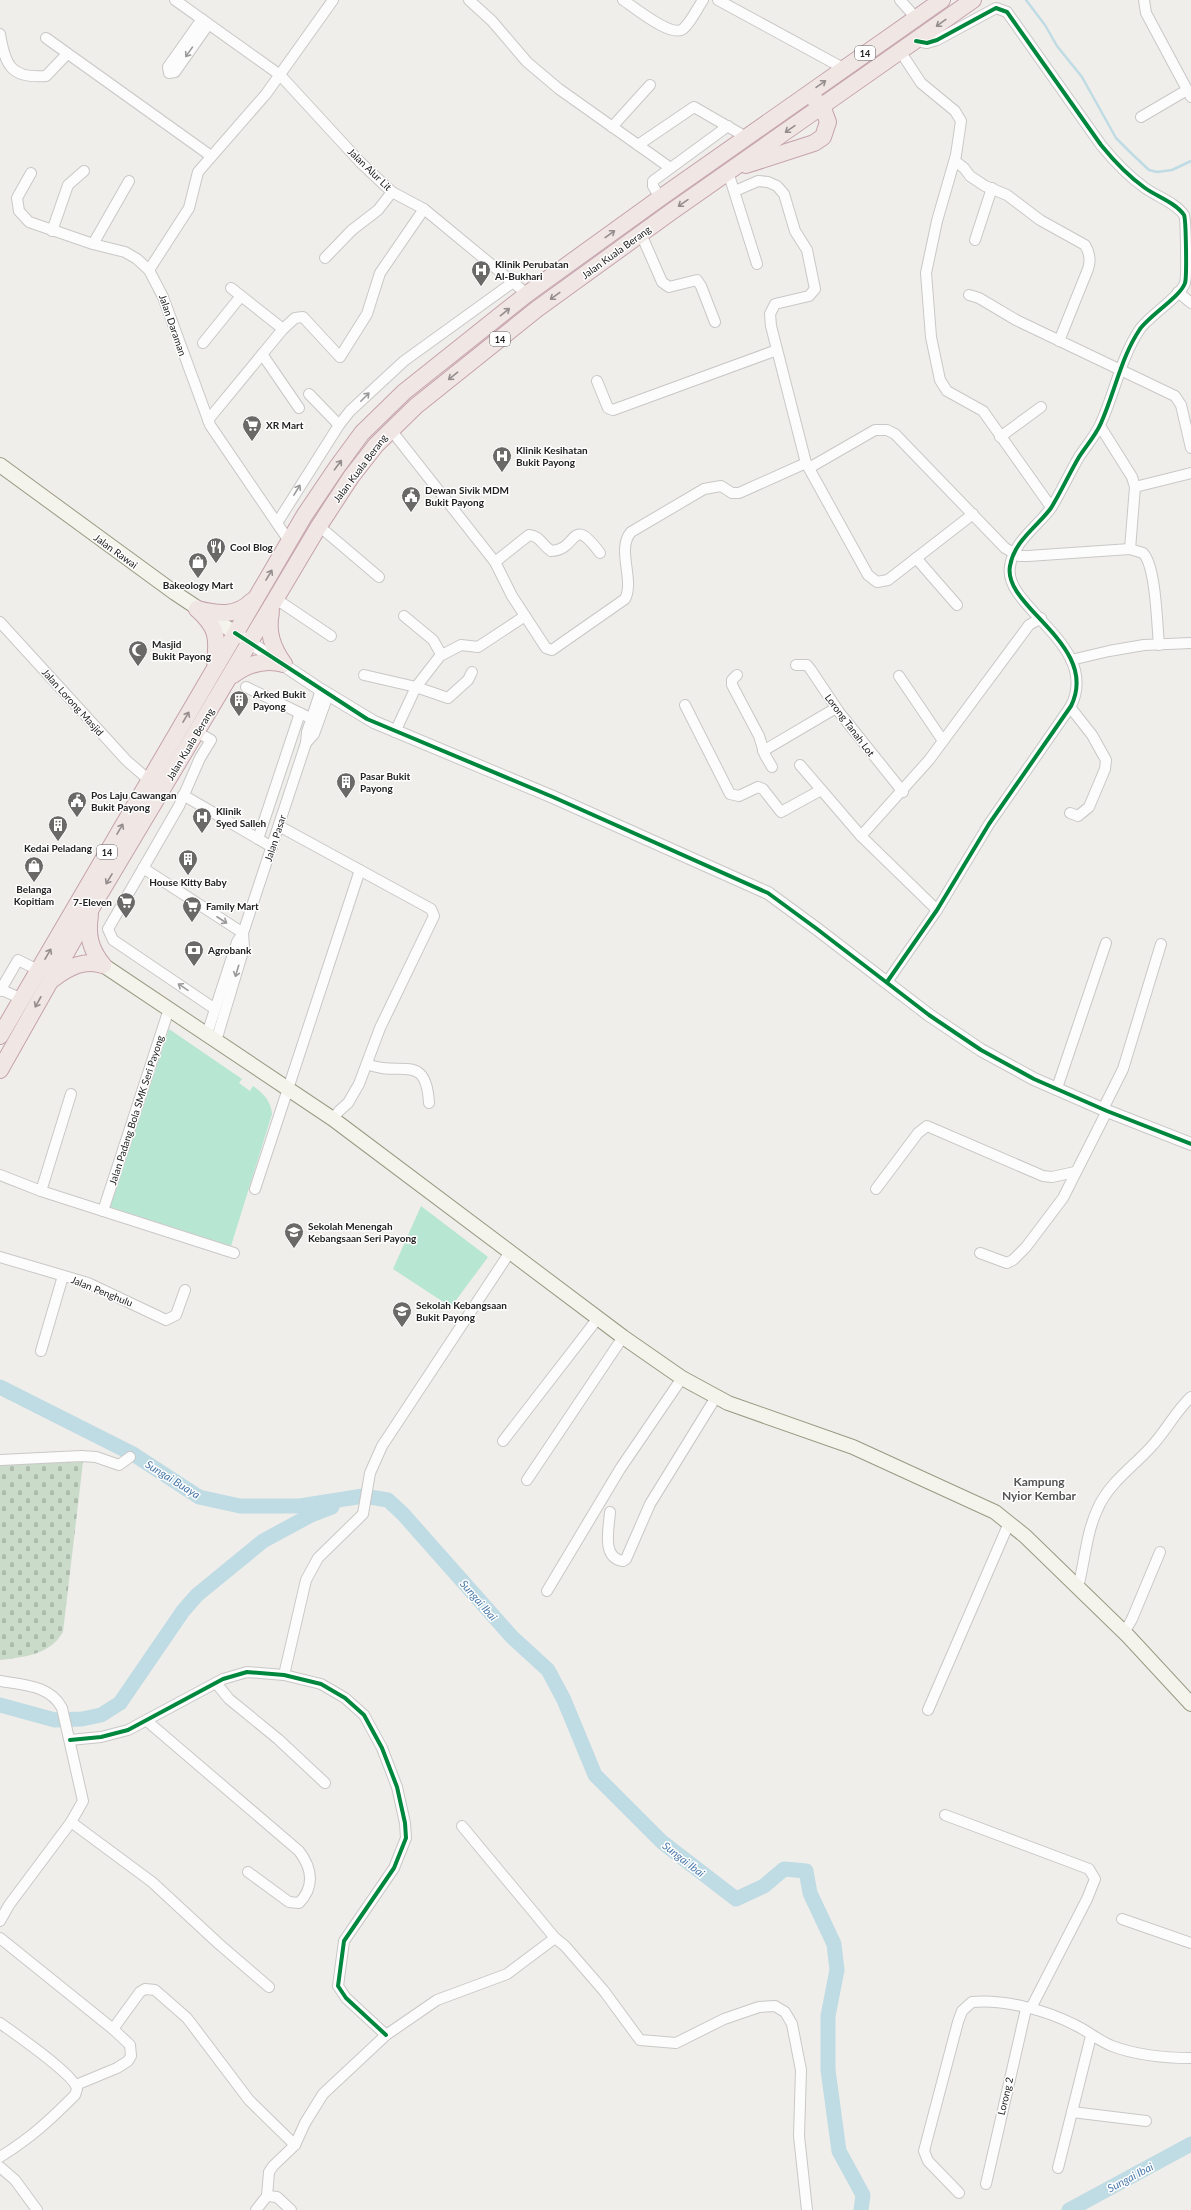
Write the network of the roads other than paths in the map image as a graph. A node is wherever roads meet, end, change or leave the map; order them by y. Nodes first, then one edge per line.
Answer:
1 (175, 0) edge
2 (469, 0) edge
3 (623, 0) edge
4 (703, 0) edge
5 (718, 0) edge
6 (900, 0) edge
7 (942, 0) edge
8 (973, 0) edge
9 (1144, 0) edge
10 (329, 1) edge
11 (916, 18) junction
12 (205, 22) junction
13 (0, 34) edge
14 (46, 38) dead end
15 (916, 41) junction
16 (900, 51) junction
17 (67, 54) junction
18 (844, 68) junction
19 (280, 76) junction
20 (650, 86) dead end
21 (1189, 94) edge
22 (822, 106) junction
23 (789, 107) junction
24 (1141, 117) dead end
25 (728, 126) junction
26 (612, 127) junction
27 (746, 137) junction
28 (638, 145) junction
29 (211, 156) junction
30 (955, 162) junction
31 (669, 167) junction
32 (84, 171) dead end
33 (729, 171) junction
34 (31, 173) dead end
35 (129, 181) dead end
36 (992, 188) junction
37 (735, 191) junction
38 (392, 192) junction
39 (660, 198) junction
40 (424, 209) junction
41 (52, 231) junction
42 (640, 234) junction
43 (975, 240) dead end
44 (93, 244) junction
45 (325, 258) dead end
46 (757, 264) dead end
47 (149, 270) junction
48 (512, 283) junction
49 (231, 288) dead end
50 (1178, 292) junction
51 (527, 294) junction
52 (969, 295) dead end
53 (241, 296) junction
54 (1191, 303) edge
55 (472, 312) junction
56 (715, 322) dead end
57 (283, 329) junction
58 (483, 329) junction
59 (1059, 341) junction
60 (203, 343) dead end
61 (777, 350) junction
62 (262, 354) junction
63 (1121, 370) junction
64 (597, 381) dead end
65 (309, 394) dead end
66 (1041, 407) dead end
67 (299, 408) dead end
68 (208, 420) junction
69 (339, 425) junction
70 (1100, 426) junction
71 (390, 430) junction
72 (1000, 437) junction
73 (1191, 448) edge
74 (0, 465) edge
75 (807, 466) junction
76 (1191, 473) edge
77 (1135, 487) junction
78 (1051, 508) junction
79 (973, 514) junction
80 (277, 523) junction
81 (319, 526) junction
82 (289, 541) junction
83 (1130, 549) junction
84 (600, 552) dead end
85 (1014, 554) junction
86 (916, 558) junction
87 (495, 562) junction
88 (379, 577) dead end
89 (256, 597) junction
90 (274, 603) junction
91 (956, 604) dead end
92 (197, 609) junction
93 (404, 616) dead end
94 (525, 616) junction
95 (1041, 618) junction
96 (0, 622) edge
97 (235, 633) junction
98 (331, 636) dead end
99 (250, 643) junction
100 (1191, 643) edge
101 (1159, 645) junction
102 (441, 654) junction
103 (1071, 660) junction
104 (284, 664) junction
105 (796, 665) dead end
106 (214, 668) junction
107 (472, 672) dead end
108 (364, 675) dead end
109 (737, 675) dead end
110 (899, 676) dead end
111 (230, 677) junction
112 (246, 687) dead end
113 (416, 687) junction
114 (325, 692) junction
115 (685, 705) dead end
116 (1070, 707) junction
117 (836, 708) junction
118 (300, 713) junction
119 (312, 718) junction
120 (197, 732) junction
121 (395, 732) junction
122 (943, 741) junction
123 (306, 742) junction
124 (763, 751) junction
125 (800, 765) dead end
126 (772, 767) dead end
127 (149, 780) junction
128 (821, 790) junction
129 (903, 792) junction
130 (182, 795) junction
131 (1070, 813) dead end
132 (279, 826) junction
133 (861, 836) junction
134 (258, 839) junction
135 (272, 847) junction
136 (142, 868) junction
137 (360, 870) junction
138 (92, 907) junction
139 (937, 910) junction
140 (243, 933) junction
141 (1106, 943) dead end
142 (1161, 944) dead end
143 (103, 965) junction
144 (38, 970) junction
145 (49, 982) junction
146 (887, 982) junction
147 (0, 990) edge
148 (22, 999) junction
149 (215, 1008) junction
150 (169, 1009) junction
151 (0, 1036) edge
152 (212, 1037) junction
153 (367, 1064) junction
154 (0, 1070) edge
155 (287, 1088) junction
156 (1057, 1088) junction
157 (71, 1094) dead end
158 (429, 1103) dead end
159 (1105, 1110) junction
160 (333, 1119) junction
161 (1191, 1144) edge
162 (1075, 1172) junction
163 (0, 1175) edge
164 (876, 1189) dead end
165 (254, 1190) dead end
166 (41, 1191) junction
167 (103, 1211) junction
168 (510, 1252) junction
169 (234, 1253) dead end
170 (980, 1253) dead end
171 (0, 1257) edge
172 (63, 1276) junction
173 (185, 1290) dead end
174 (598, 1318) junction
175 (623, 1337) junction
176 (41, 1351) dead end
177 (682, 1378) junction
178 (716, 1397) junction
179 (1191, 1397) edge
180 (503, 1441) dead end
181 (130, 1457) dead end
182 (0, 1460) edge
183 (527, 1480) dead end
184 (610, 1512) dead end
185 (1010, 1523) junction
186 (1160, 1552) dead end
187 (1078, 1588) junction
188 (547, 1591) dead end
189 (1124, 1633) junction
190 (284, 1675) junction
191 (0, 1681) edge
192 (216, 1683) junction
193 (1191, 1704) edge
194 (928, 1710) dead end
195 (147, 1721) junction
196 (69, 1737) junction
197 (325, 1783) dead end
198 (945, 1814) dead end
199 (71, 1822) junction
200 (462, 1826) dead end
201 (248, 1872) dead end
202 (1122, 1920) dead end
203 (0, 1921) edge
204 (0, 1938) edge
205 (556, 1938) junction
206 (1191, 1943) edge
207 (269, 1987) dead end
208 (1028, 2008) junction
209 (0, 2023) edge
210 (113, 2029) junction
211 (386, 2035) junction
212 (1091, 2036) junction
213 (1191, 2058) edge
214 (76, 2085) junction
215 (1072, 2112) junction
216 (1146, 2121) dead end
217 (294, 2145) junction
218 (0, 2156) edge
219 (0, 2167) edge
220 (1058, 2168) dead end
221 (986, 2184) dead end
222 (959, 2193) dead end
223 (267, 2196) junction
224 (37, 2210) edge
225 (256, 2210) edge
226 (291, 2210) edge
227 (807, 2210) edge

1 - 12 street, Jalan Alur Lit
2 - 26 street
3 - 4 street
5 - 18 street
6 - 11 street
7 - 11 highway, Jalan Kuala Berang / 14
8 -> 15 highway, Jalan Kuala Berang / 14
9 - 21 street
10 - 19 street
11 - 18 highway, Jalan Kuala Berang / 14
12 -> 12 street
12 - 19 street, Jalan Alur Lit
13 - 17 street
14 - 17 street
15 - 16 highway, Jalan Kuala Berang / 14
15 - 50 street
16 - 22 highway, Jalan Kuala Berang / 14
16 - 30 street
17 - 29 street
23 -> 18 highway, Jalan Kuala Berang / 14
19 - 29 street
19 - 38 street, Jalan Alur Lit
20 - 26 street
21 - 24 street
22 - 23 highway
22 -> 33 highway, Jalan Kuala Berang / 14
22 - 33 highway
23 - 27 highway, Jalan Kuala Berang / 14
25 - 27 street
25 - 28 street
25 - 31 street
26 - 28 street
27 - 39 highway, Jalan Kuala Berang / 14
28 - 31 street
29 - 47 street
30 - 36 street
30 - 72 street
31 - 39 street
32 - 41 street
33 - 37 street
33 -> 42 highway, Jalan Kuala Berang / 14
34 - 41 street, Jalan Daraman
35 - 44 street
36 - 43 street
36 - 59 street
37 - 46 street
37 - 61 street
38 - 40 street, Jalan Alur Lit
38 - 45 street
51 -> 39 highway, Jalan Kuala Berang / 14
40 - 48 street, Jalan Alur Lit
40 - 57 street
41 - 44 street, Jalan Daraman
42 - 56 street
42 -> 71 highway, Jalan Kuala Berang / 14
44 - 47 street, Jalan Daraman
47 - 68 street, Jalan Daraman
48 - 51 street, Jalan Alur Lit
48 - 55 street
49 - 53 street
50 - 54 street
50 - 63 street
58 -> 51 highway, Jalan Kuala Berang / 14
52 - 59 street
53 - 57 street
53 - 60 street
55 - 58 street
69 -> 55 street
57 - 62 street
82 -> 58 highway, Jalan Kuala Berang / 14
59 - 63 street
61 - 64 street
61 - 75 street
62 - 67 street
62 - 68 street
63 - 70 street
63 - 73 street
65 - 69 street
66 - 72 street
68 - 80 street, Jalan Daraman
80 -> 69 street
70 - 77 street
70 - 78 street
71 - 81 highway, Jalan Kuala Berang / 14
71 - 87 street
72 - 78 street
74 - 92 main road, Jalan Rawai
75 - 79 street
75 - 86 street
75 - 94 street
76 - 77 street
77 - 83 street
78 - 85 street
79 - 85 street
79 - 86 street
80 - 82 street, Jalan Daraman
81 - 88 street
81 - 90 highway, Jalan Kuala Berang / 14
89 -> 82 highway, Jalan Kuala Berang / 14
83 - 85 street
83 - 101 street
84 - 87 street
85 - 95 street
86 - 91 street
87 - 94 street
89 - 92 highway
89 - 97 highway, Jalan Kuala Berang / 14
90 - 98 street
90 - 99 highway, Jalan Kuala Berang / 14
90 - 104 highway
92 - 97 main road, Jalan Rawai
92 - 106 highway
93 - 102 street
94 - 102 street
95 - 103 street
95 - 122 street
96 - 127 street, Jalan Lorong Masjid
97 - 99 street
97 - 106 highway, Jalan Kuala Berang / 14
99 - 104 street
99 - 111 highway, Jalan Kuala Berang / 14
100 - 101 street
101 - 103 street
102 - 113 street
103 - 116 street
104 - 111 highway
104 - 114 street
105 - 117 street, Lorong Tanah Lot
127 -> 106 highway, Jalan Kuala Berang / 14
107 - 113 street
108 - 113 street
109 - 124 street
110 - 122 street
111 - 120 highway, Jalan Kuala Berang / 14
112 - 118 street
113 - 121 street
114 - 119 street, Jalan Pasar
114 - 121 street
114 - 123 street, Jalan Pasar
115 - 128 street
116 - 131 street
116 - 139 street
117 - 124 street
117 - 129 street, Lorong Tanah Lot
118 - 119 street
118 - 134 street
119 - 123 street, Jalan Pasar
120 - 130 street
120 -> 138 highway, Jalan Kuala Berang / 14
121 - 146 street
122 - 129 street
123 - 132 street, Jalan Pasar
124 - 126 street
125 - 128 street
144 -> 127 highway, Jalan Kuala Berang / 14
128 - 133 street
129 - 133 street
130 - 134 street
130 - 136 street
132 - 135 street, Jalan Pasar
132 - 137 street
133 - 139 street
134 - 135 street
135 - 140 street, Jalan Pasar
136 -> 140 street
149 -> 136 street
137 - 153 street
137 - 155 street
138 - 143 highway
138 - 145 highway, Jalan Kuala Berang / 14
139 - 146 street
140 - 149 street, Jalan Pasar
140 -> 152 street, Jalan Pasar
141 - 156 street
142 - 159 street
143 - 145 highway
143 - 150 main road
144 - 147 street
144 - 148 highway, Jalan Kuala Berang / 14
145 -> 154 highway, Jalan Kuala Berang / 14
146 - 156 street
147 - 148 street
148 - 151 highway, Jalan Kuala Berang / 14
149 - 152 street, Jalan Pasar
150 - 152 main road
150 - 167 street, Jalan Padang Bola SMK Seri Payong
152 - 155 main road
153 - 158 street
153 - 160 street
155 - 160 main road
155 - 165 street
156 - 159 street
157 - 166 street
159 - 161 street
159 - 162 street
160 - 168 main road
162 - 164 street
162 - 170 street
163 - 166 street
166 - 167 street
167 - 169 street
168 - 174 main road
168 - 190 street
171 - 172 street, Jalan Penghulu
172 - 173 street, Jalan Penghulu
172 - 176 street
174 - 175 main road
174 - 180 street
175 - 177 main road
175 - 183 street
177 - 178 main road
177 - 188 street
178 - 184 street
178 - 185 main road
179 - 187 street
181 - 182 street
185 - 187 main road
185 - 194 street
186 - 189 street
187 - 189 main road
189 - 193 main road
190 - 192 street
190 - 211 street
191 - 196 street
192 - 195 street
192 - 197 street
195 - 196 street
195 - 201 street
196 - 199 street
198 - 208 street, Lorong 2
199 - 203 street
199 - 207 street
200 - 205 street
202 - 206 street
204 - 210 street
205 - 211 street
205 - 227 street
208 - 212 street
208 - 221 street, Lorong 2
208 - 222 street
209 - 214 street
210 - 214 street
210 - 217 street
211 - 217 street
212 - 213 street
212 - 215 street
214 - 218 street
215 - 216 street
215 - 220 street
217 - 223 street
219 - 224 street
223 - 225 street
223 - 226 street

